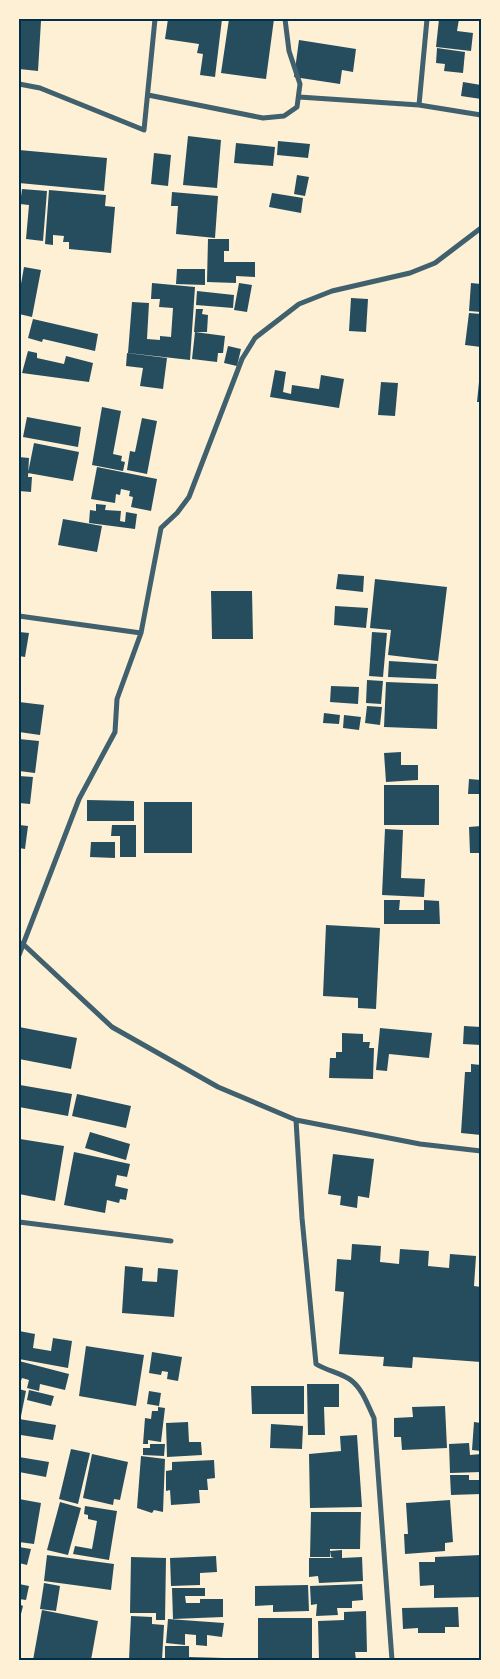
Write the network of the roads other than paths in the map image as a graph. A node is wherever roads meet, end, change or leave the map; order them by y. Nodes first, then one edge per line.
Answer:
1 (155, 19) edge
2 (285, 19) edge
3 (427, 19) edge
4 (19, 84) edge
5 (148, 95) junction
6 (299, 97) junction
7 (419, 105) junction
8 (481, 115) edge
9 (481, 228) edge
10 (19, 616) edge
11 (141, 633) junction
12 (21, 944) edge
13 (19, 955) edge
14 (296, 1120) junction
15 (481, 1151) edge
16 (19, 1222) edge
17 (171, 1241) dead end
18 (392, 1660) edge

1 - 5 street
2 - 6 street
3 - 7 street
4 - 5 street
5 - 6 street
6 - 7 street
7 - 8 street
9 - 11 street
10 - 11 street
11 - 12 street
12 - 13 street
12 - 14 street
14 - 15 street
14 - 18 street
16 - 17 street

